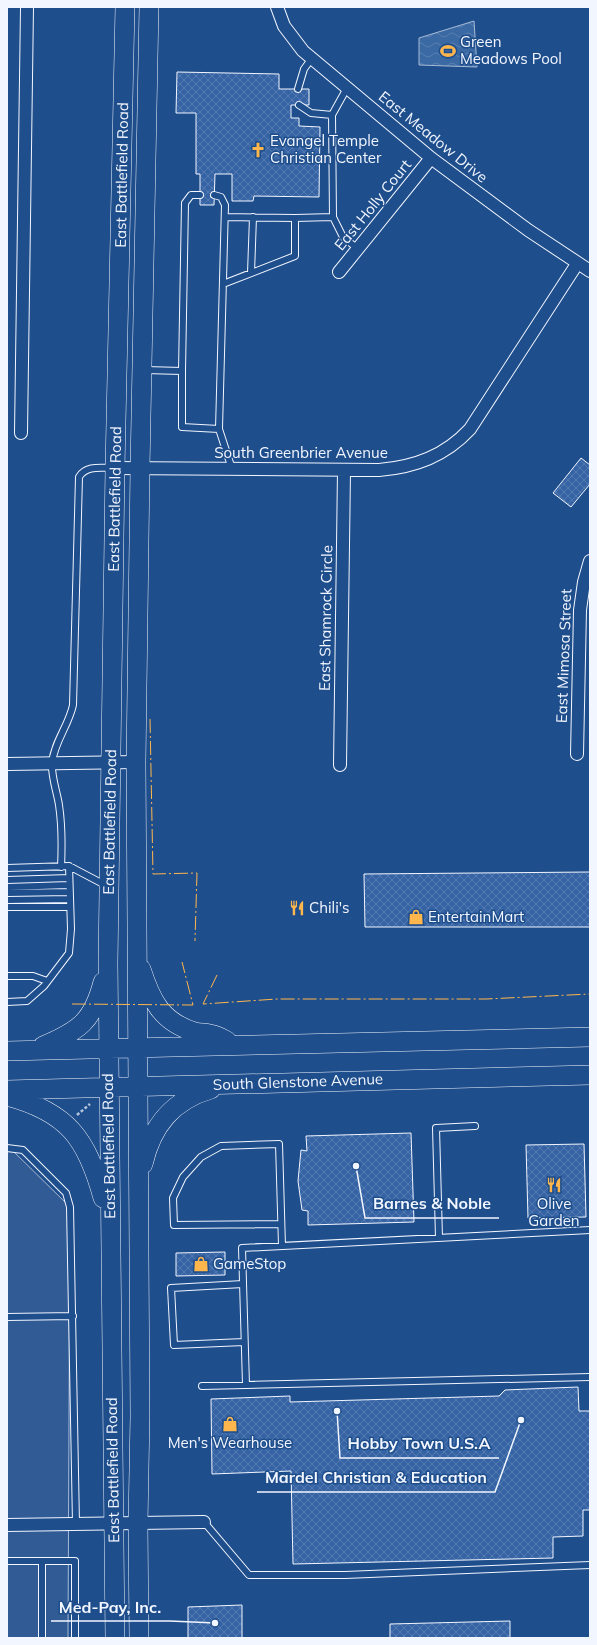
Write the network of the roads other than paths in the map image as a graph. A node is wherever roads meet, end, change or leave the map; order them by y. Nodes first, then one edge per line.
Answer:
1 (27, 7) edge
2 (125, 7) edge
3 (149, 7) edge
4 (277, 7) edge
5 (312, 58) junction
6 (348, 88) junction
7 (298, 89) dead end
8 (299, 105) dead end
9 (332, 115) junction
10 (432, 158) junction
11 (200, 195) dead end
12 (214, 195) dead end
13 (225, 217) junction
14 (253, 217) junction
15 (332, 217) junction
16 (295, 218) junction
17 (358, 249) junction
18 (577, 264) junction
19 (590, 271) edge
20 (339, 272) dead end
21 (251, 273) junction
22 (223, 284) junction
23 (142, 370) junction
24 (182, 371) junction
25 (219, 429) junction
26 (21, 433) dead end
27 (115, 468) junction
28 (140, 468) junction
29 (232, 469) junction
30 (344, 471) junction
31 (590, 561) edge
32 (577, 754) dead end
33 (111, 762) junction
34 (136, 762) junction
35 (52, 763) junction
36 (7, 764) edge
37 (340, 765) dead end
38 (69, 866) junction
39 (61, 867) junction
40 (7, 868) edge
41 (69, 878) junction
42 (7, 880) edge
43 (108, 886) junction
44 (7, 887) edge
45 (70, 888) junction
46 (7, 893) edge
47 (70, 899) junction
48 (7, 900) edge
49 (7, 907) edge
50 (70, 907) junction
51 (137, 954) junction
52 (108, 963) junction
53 (7, 976) edge
54 (47, 981) junction
55 (7, 1002) edge
56 (590, 1037) edge
57 (240, 1046) junction
58 (137, 1048) junction
59 (108, 1049) junction
60 (34, 1050) junction
61 (7, 1051) edge
62 (590, 1075) edge
63 (232, 1083) junction
64 (138, 1087) junction
65 (108, 1088) junction
66 (7, 1090) edge
67 (7, 1096) edge
68 (475, 1126) dead end
69 (7, 1148) edge
70 (138, 1182) junction
71 (110, 1221) junction
72 (281, 1224) junction
73 (590, 1230) edge
74 (439, 1238) junction
75 (282, 1246) junction
76 (243, 1284) junction
77 (73, 1316) junction
78 (7, 1317) edge
79 (244, 1342) junction
80 (590, 1377) edge
81 (246, 1385) junction
82 (202, 1386) dead end
83 (204, 1522) joint
84 (114, 1523) junction
85 (138, 1523) junction
86 (76, 1524) junction
87 (7, 1525) edge
88 (7, 1561) edge
89 (42, 1561) junction
90 (590, 1566) edge
91 (42, 1638) edge
92 (75, 1638) edge
93 (115, 1638) edge
94 (139, 1638) edge

1 - 26 street
2 - 27 main road, East Battlefield Road
3 - 23 main road, East Battlefield Road
4 - 5 street, East Meadow Drive
5 - 6 street, East Meadow Drive
5 - 7 lane
6 - 9 lane
6 - 10 street, East Meadow Drive
8 - 9 lane
9 - 15 lane
10 - 17 street, East Holly Court
10 - 18 street, East Meadow Drive
11 - 24 lane
12 - 13 lane
13 - 14 lane
13 - 22 lane
14 - 16 lane
14 - 21 lane
15 - 16 lane
15 - 17 lane
16 - 21 lane
17 - 20 street, East Holly Court
18 - 19 street, East Meadow Drive
18 - 30 street, South Greenbrier Avenue
21 - 22 lane
22 - 25 lane
23 - 24 lane
23 - 28 main road, East Battlefield Road
24 - 25 lane
25 - 29 lane
27 - 28 street, South Greenbrier Avenue
27 - 33 main road, East Battlefield Road
27 - 35 lane
28 - 29 street, South Greenbrier Avenue
28 - 34 main road, East Battlefield Road
29 - 30 street, South Greenbrier Avenue
30 - 37 street, East Shamrock Circle
31 - 32 street, East Mimosa Street
33 - 34 street
33 - 35 street
33 - 43 main road, East Battlefield Road
34 - 51 main road, East Battlefield Road
35 - 36 street
35 - 39 lane
38 - 39 lane
38 - 41 lane
38 - 43 lane
39 - 40 lane
41 - 42 lane
41 - 45 lane
43 - 52 main road, East Battlefield Road
44 - 45 lane
45 - 46 lane
45 - 47 lane
47 - 48 lane
47 - 50 lane
49 - 50 lane
50 - 54 lane
51 - 57 main road
51 - 58 main road, East Battlefield Road
52 - 59 main road, East Battlefield Road
52 - 60 main road
53 - 54 lane
54 - 55 lane
56 - 57 main road
57 - 58 main road
58 - 59 main road
58 - 64 main road, East Battlefield Road
59 - 60 main road
59 - 65 main road, East Battlefield Road
60 - 61 main road
62 - 63 main road, South Glenstone Avenue
63 - 64 main road, South Glenstone Avenue
63 - 70 main road
64 - 65 main road, South Glenstone Avenue
64 - 70 main road, East Battlefield Road
65 - 66 main road, South Glenstone Avenue
65 - 71 main road, East Battlefield Road
67 - 71 main road
68 - 74 lane
69 - 77 lane
70 - 85 main road, East Battlefield Road
71 - 84 main road, East Battlefield Road
72 - 72 lane
72 - 75 lane
73 - 74 lane
74 - 75 lane
75 - 76 lane
76 - 79 lane
76 - 79 lane
77 - 78 lane
77 - 86 lane
79 - 81 lane
80 - 81 lane
81 - 82 lane
83 - 85 street
83 - 90 lane
84 - 85 street
84 - 86 street
84 - 93 main road, East Battlefield Road
85 - 94 main road, East Battlefield Road
86 - 87 street
88 - 89 lane
89 - 91 lane
89 - 92 lane

